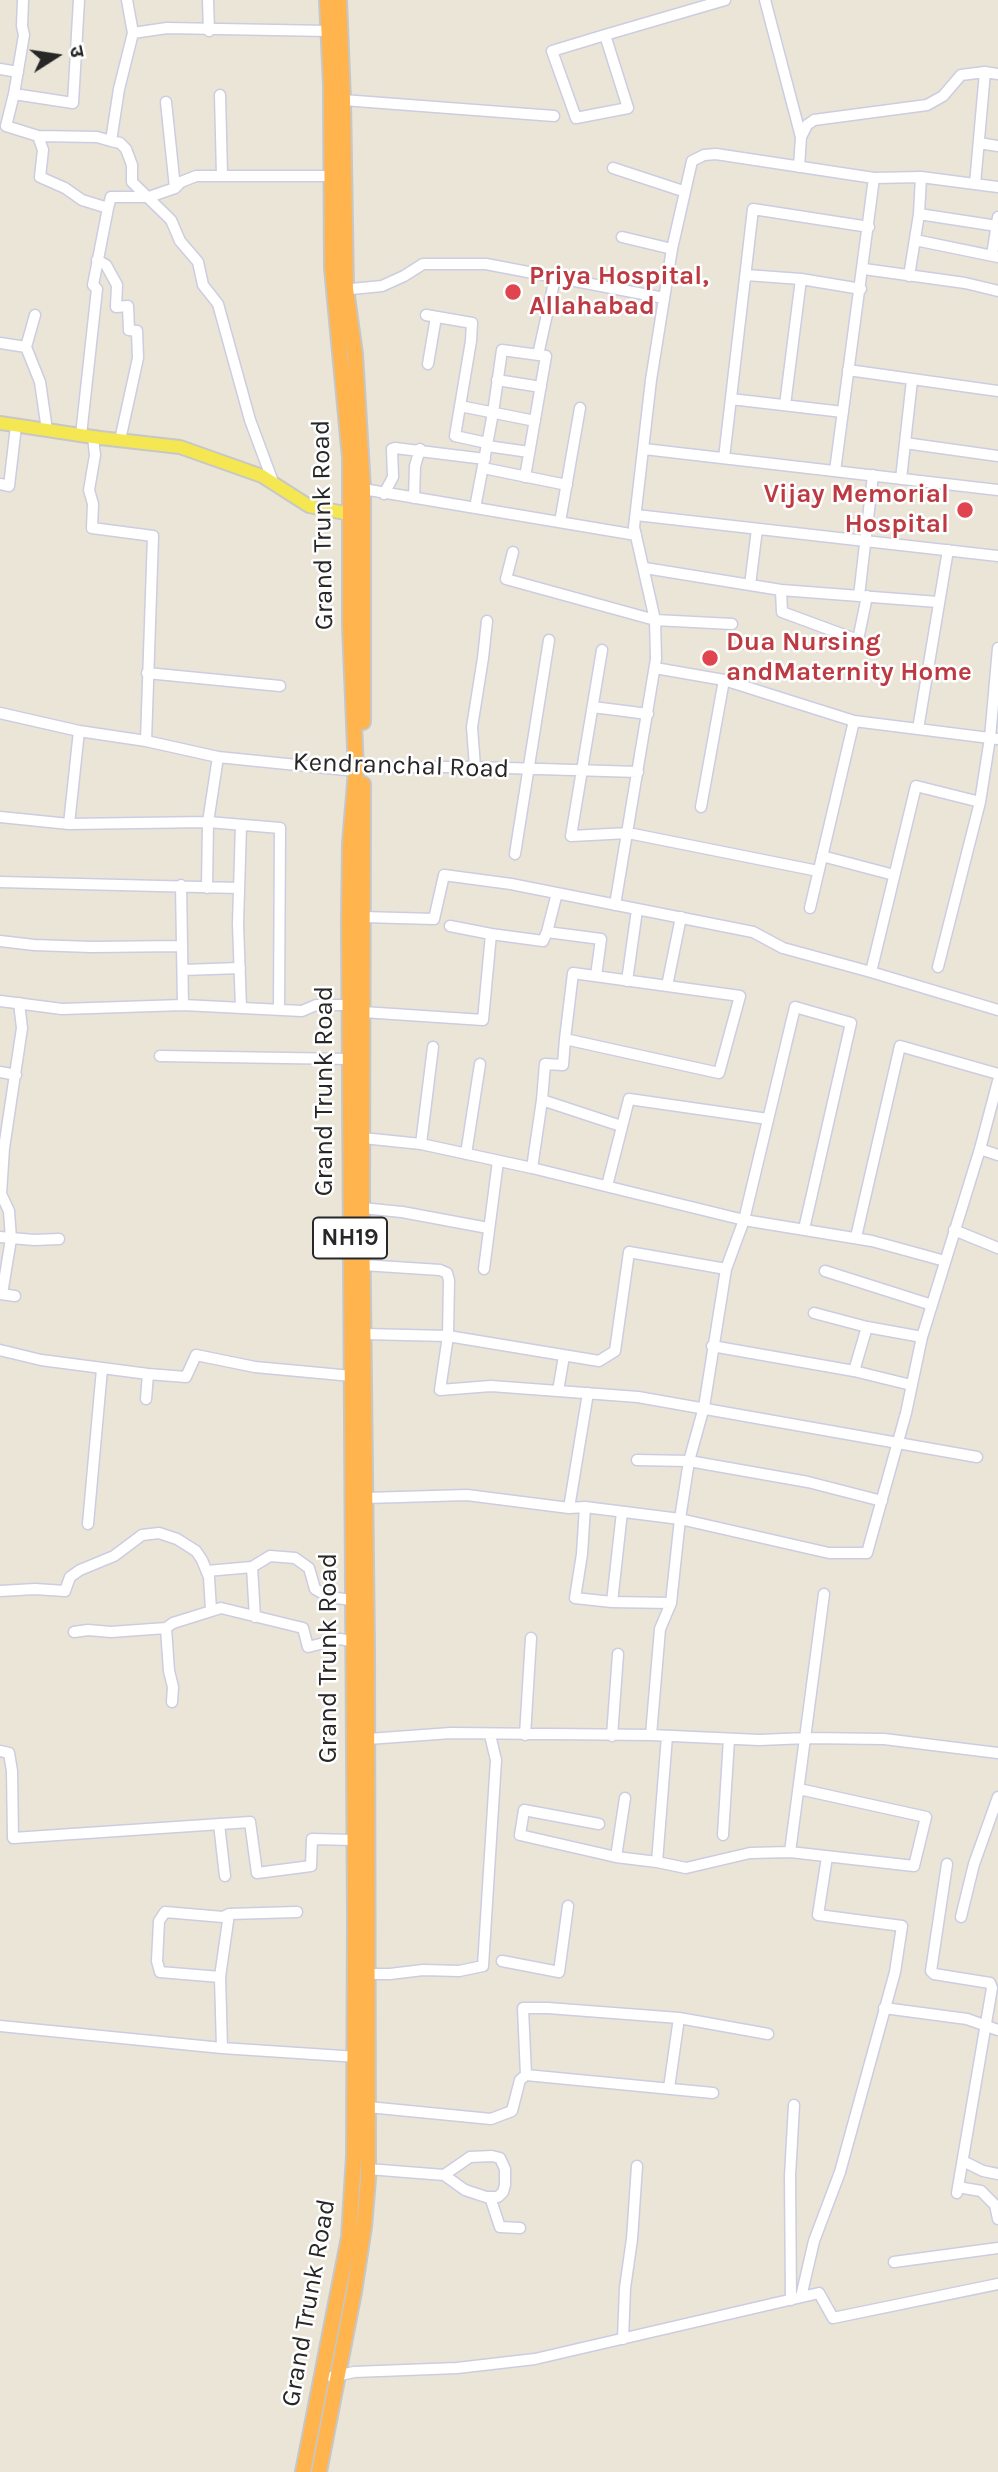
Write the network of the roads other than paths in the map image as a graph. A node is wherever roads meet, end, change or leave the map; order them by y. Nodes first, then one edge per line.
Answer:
1 (23, 0) edge
2 (79, 0) edge
3 (127, 0) edge
4 (208, 0) edge
5 (327, 0) edge
6 (339, 0) edge
7 (725, 0) edge
8 (765, 0) edge
9 (209, 31) junction
10 (328, 31) junction
11 (133, 33) junction
12 (605, 35) junction
13 (0, 69) edge
14 (18, 72) junction
15 (985, 72) junction
16 (998, 74) edge
17 (14, 94) junction
18 (220, 95) dead end
19 (344, 100) junction
20 (166, 102) dead end
21 (554, 116) dead end
22 (3, 126) edge
23 (38, 136) junction
24 (800, 137) junction
25 (111, 141) junction
26 (979, 144) junction
27 (998, 146) edge
28 (799, 167) junction
29 (613, 168) dead end
30 (222, 175) junction
31 (331, 176) junction
32 (921, 177) junction
33 (874, 178) junction
34 (975, 184) junction
35 (998, 187) edge
36 (175, 188) junction
37 (683, 191) junction
38 (149, 197) junction
39 (108, 208) junction
40 (919, 214) junction
41 (998, 222) edge
42 (869, 228) junction
43 (622, 237) dead end
44 (915, 240) junction
45 (672, 249) junction
46 (995, 256) edge
47 (97, 260) junction
48 (864, 268) junction
49 (746, 275) junction
50 (909, 276) junction
51 (555, 278) junction
52 (801, 279) junction
53 (861, 289) junction
54 (340, 290) junction
55 (998, 290) edge
56 (664, 298) junction
57 (35, 315) dead end
58 (0, 343) edge
59 (26, 347) junction
60 (538, 355) junction
61 (428, 364) dead end
62 (848, 370) junction
63 (497, 380) junction
64 (912, 380) junction
65 (541, 387) junction
66 (998, 391) edge
67 (731, 399) junction
68 (785, 405) junction
69 (460, 406) junction
70 (580, 408) dead end
71 (843, 412) junction
72 (493, 413) junction
73 (535, 421) junction
74 (0, 423) edge
75 (16, 426) junction
76 (47, 430) junction
77 (87, 436) junction
78 (120, 440) junction
79 (905, 443) junction
80 (487, 445) junction
81 (420, 449) junction
82 (643, 449) junction
83 (529, 453) junction
84 (998, 456) edge
85 (724, 458) junction
86 (484, 463) junction
87 (835, 471) junction
88 (873, 475) junction
89 (525, 477) junction
90 (901, 479) junction
91 (273, 482) junction
92 (0, 484) edge
93 (567, 485) junction
94 (363, 489) junction
95 (998, 490) edge
96 (384, 494) junction
97 (414, 498) junction
98 (475, 509) junction
99 (350, 514) junction
100 (636, 515) junction
101 (560, 522) junction
102 (757, 529) junction
103 (636, 535) junction
104 (866, 541) junction
105 (948, 550) junction
106 (513, 552) dead end
107 (998, 556) edge
108 (645, 568) junction
109 (750, 585) junction
110 (781, 590) junction
111 (863, 596) junction
112 (938, 601) junction
113 (655, 620) junction
114 (487, 621) dead end
115 (732, 624) dead end
116 (549, 639) dead end
117 (998, 648) edge
118 (603, 650) dead end
119 (655, 668) junction
120 (148, 673) junction
121 (724, 680) junction
122 (281, 686) dead end
123 (593, 707) junction
124 (0, 713) edge
125 (648, 714) junction
126 (853, 720) junction
127 (918, 729) junction
128 (79, 730) junction
129 (994, 739) edge
130 (146, 741) junction
131 (218, 757) junction
132 (475, 768) junction
133 (360, 769) junction
134 (529, 770) junction
135 (581, 771) junction
136 (638, 772) junction
137 (980, 802) junction
138 (701, 807) dead end
139 (0, 817) edge
140 (208, 822) junction
141 (69, 824) junction
142 (241, 825) junction
143 (628, 833) junction
144 (515, 854) dead end
145 (822, 856) junction
146 (818, 871) junction
147 (894, 875) junction
148 (0, 882) edge
149 (181, 885) junction
150 (207, 888) junction
151 (239, 888) junction
152 (557, 893) junction
153 (615, 905) junction
154 (810, 908) dead end
155 (637, 910) junction
156 (363, 917) junction
157 (681, 918) junction
158 (450, 926) dead end
159 (547, 932) junction
160 (491, 934) junction
161 (0, 941) edge
162 (181, 946) junction
163 (938, 967) dead end
164 (240, 968) junction
165 (183, 970) junction
166 (871, 972) junction
167 (596, 976) junction
168 (627, 981) junction
169 (667, 986) junction
170 (0, 1001) edge
171 (19, 1003) junction
172 (183, 1004) junction
173 (241, 1008) junction
174 (279, 1009) junction
175 (357, 1009) junction
176 (998, 1010) edge
177 (565, 1040) junction
178 (433, 1047) dead end
179 (160, 1056) dead end
180 (349, 1059) junction
181 (480, 1065) dead end
182 (0, 1072) edge
183 (998, 1074) edge
184 (16, 1075) junction
185 (998, 1081) edge
186 (542, 1100) junction
187 (5, 1103) edge
188 (768, 1119) junction
189 (621, 1126) junction
190 (363, 1138) junction
191 (421, 1144) junction
192 (2, 1148) edge
193 (980, 1149) junction
194 (466, 1154) junction
195 (998, 1155) edge
196 (498, 1161) junction
197 (532, 1168) junction
198 (607, 1186) junction
199 (1, 1194) edge
200 (362, 1208) junction
201 (744, 1220) junction
202 (488, 1228) junction
203 (804, 1229) junction
204 (954, 1230) junction
205 (0, 1237) edge
206 (856, 1237) junction
207 (11, 1239) junction
208 (59, 1239) dead end
209 (998, 1248) edge
210 (945, 1262) junction
211 (363, 1265) junction
212 (484, 1269) dead end
213 (726, 1269) junction
214 (825, 1271) dead end
215 (1, 1294) edge
216 (15, 1296) dead end
217 (932, 1305) junction
218 (814, 1313) dead end
219 (867, 1327) junction
220 (364, 1334) junction
221 (448, 1336) junction
222 (922, 1337) junction
223 (712, 1346) junction
224 (0, 1350) edge
225 (564, 1356) junction
226 (103, 1369) junction
227 (853, 1371) junction
228 (148, 1374) junction
229 (352, 1376) junction
230 (911, 1385) junction
231 (558, 1391) junction
232 (588, 1393) junction
233 (146, 1399) dead end
234 (704, 1407) junction
235 (897, 1442) junction
236 (977, 1457) dead end
237 (637, 1460) dead end
238 (690, 1461) junction
239 (366, 1498) junction
240 (882, 1501) junction
241 (585, 1507) junction
242 (569, 1508) junction
243 (622, 1512) junction
244 (680, 1520) junction
245 (88, 1524) dead end
246 (252, 1567) junction
247 (207, 1571) junction
248 (0, 1591) edge
249 (824, 1594) dead end
250 (360, 1601) junction
251 (612, 1602) junction
252 (671, 1603) junction
253 (211, 1611) junction
254 (255, 1617) junction
255 (166, 1628) junction
256 (74, 1632) dead end
257 (531, 1638) dead end
258 (354, 1649) junction
259 (618, 1654) dead end
260 (172, 1702) dead end
261 (491, 1735) junction
262 (525, 1735) junction
263 (651, 1735) junction
264 (612, 1736) junction
265 (667, 1736) junction
266 (807, 1738) junction
267 (368, 1739) junction
268 (729, 1739) junction
269 (0, 1751) edge
270 (998, 1753) edge
271 (799, 1789) junction
272 (998, 1797) edge
273 (625, 1798) dead end
274 (219, 1824) junction
275 (599, 1824) dead end
276 (723, 1835) dead end
277 (355, 1840) junction
278 (790, 1853) junction
279 (617, 1857) junction
280 (827, 1857) junction
281 (657, 1862) junction
282 (947, 1864) dead end
283 (225, 1876) dead end
284 (568, 1906) dead end
285 (297, 1913) dead end
286 (229, 1914) junction
287 (961, 1917) dead end
288 (502, 1961) dead end
289 (369, 1974) junction
290 (220, 1977) junction
291 (884, 2008) junction
292 (679, 2018) junction
293 (0, 2026) edge
294 (987, 2026) junction
295 (998, 2030) edge
296 (768, 2034) dead end
297 (222, 2048) junction
298 (354, 2056) junction
299 (369, 2057) junction
300 (526, 2075) junction
301 (669, 2088) junction
302 (713, 2093) dead end
303 (794, 2105) dead end
304 (368, 2107) junction
305 (963, 2161) junction
306 (637, 2166) dead end
307 (368, 2169) junction
308 (998, 2174) edge
309 (444, 2175) junction
310 (490, 2197) junction
311 (998, 2219) edge
312 (520, 2228) dead end
313 (998, 2248) edge
314 (894, 2262) dead end
315 (998, 2284) edge
316 (796, 2298) junction
317 (623, 2339) junction
318 (338, 2376) junction
319 (321, 2378) junction
320 (303, 2472) edge
321 (319, 2472) edge

1 - 14 street
2 - 17 street
3 - 11 street
4 - 9 street
5 - 10 highway, Grand Trunk Road / NH19
6 - 19 highway, Grand Trunk Road / NH19
7 - 12 street
8 - 24 street
9 - 10 street
9 - 11 street
10 - 31 highway, Grand Trunk Road / NH19
11 - 25 street
12 - 12 street
13 - 14 street
14 - 17 street
15 - 16 street
15 - 24 street
15 - 26 street
17 - 22 street
18 - 30 street
19 - 21 street
19 - 54 highway, Grand Trunk Road / NH19
20 - 36 street
22 - 23 street
23 - 25 street
23 - 39 street
24 - 28 street
25 - 38 street
26 - 27 street
26 - 34 street
28 - 33 street
28 - 37 street
29 - 37 street
30 - 31 street
30 - 36 street
31 - 54 highway, Grand Trunk Road / NH19
32 - 33 street
32 - 34 street
32 - 40 street
33 - 42 street
34 - 35 street
36 - 38 street
37 - 45 street
38 - 39 street
38 - 91 street
39 - 47 street
40 - 41 street
40 - 44 street
41 - 46 street
42 - 48 street
42 - 49 street
43 - 45 street
44 - 46 street
44 - 50 street
45 - 56 street
47 - 77 street
47 - 78 street
48 - 50 street
48 - 53 street
49 - 52 street
49 - 67 street
50 - 55 street
51 - 54 street
51 - 56 street
51 - 60 street
52 - 53 street
52 - 68 street
53 - 62 street
54 - 94 highway, Grand Trunk Road / NH19
54 - 99 highway, Grand Trunk Road / NH19
56 - 82 street
57 - 59 street
58 - 59 street
59 - 76 street
60 - 63 street
60 - 65 street
61 - 69 street
62 - 64 street
62 - 71 street
63 - 65 street
63 - 72 street
64 - 66 street
64 - 79 street
65 - 73 street
67 - 68 street
67 - 85 street
68 - 71 street
69 - 72 street
69 - 80 street
70 - 93 street
71 - 87 street
72 - 73 street
72 - 80 street
73 - 83 street
74 - 75 main road
75 - 76 main road
75 - 92 street
76 - 77 main road
77 - 78 main road
77 - 120 street
78 - 91 main road
79 - 84 street
79 - 90 street
80 - 83 street
80 - 86 street
81 - 86 street
81 - 96 street
81 - 97 street
82 - 85 street
82 - 100 street
83 - 89 street
85 - 87 street
86 - 89 street
86 - 98 street
87 - 88 street
88 - 90 street
88 - 104 street
89 - 93 street
90 - 95 street
91 - 99 main road
93 - 101 street
94 - 96 street
94 - 133 highway, Grand Trunk Road / NH19
96 - 97 street
97 - 98 street
98 - 101 street
99 - 133 highway, Grand Trunk Road / NH19
100 - 102 street
100 - 103 street
101 - 103 street
102 - 104 street
102 - 109 street
103 - 108 street
104 - 105 street
104 - 111 street
105 - 107 street
105 - 112 street
106 - 113 street
108 - 109 street
108 - 113 street
109 - 110 street
110 - 111 street
110 - 111 street
111 - 112 street
112 - 127 street
113 - 115 street
113 - 119 street
114 - 132 street
116 - 134 street
117 - 129 street
118 - 123 street
119 - 121 street
119 - 125 street
120 - 122 street
120 - 130 street
121 - 126 street
121 - 138 street
123 - 125 street
123 - 135 street
124 - 128 street, Kendranchal Road
125 - 136 street
126 - 127 street
126 - 145 street
127 - 129 street
128 - 130 street, Kendranchal Road
128 - 141 street
129 - 137 street
130 - 131 street, Kendranchal Road
131 - 133 street, Kendranchal Road
131 - 140 street
132 - 133 street, Kendranchal Road
132 - 134 street, Kendranchal Road
133 - 156 highway, Grand Trunk Road / NH19
133 - 175 highway, Grand Trunk Road / NH19
134 - 135 street, Kendranchal Road
134 - 144 street
135 - 136 street, Kendranchal Road
135 - 143 street
136 - 143 street
137 - 147 street
137 - 163 street
139 - 141 street
140 - 141 street
140 - 142 street
140 - 150 street
142 - 151 street
142 - 174 street
143 - 146 street
143 - 153 street
145 - 146 street
145 - 147 street
146 - 154 street
147 - 166 street
148 - 149 street
149 - 150 street
149 - 162 street
150 - 151 street
151 - 164 street
152 - 153 street
152 - 156 street
152 - 159 street
153 - 155 street
155 - 157 street
155 - 168 street
156 - 175 highway, Grand Trunk Road / NH19
157 - 166 street
157 - 169 street
158 - 160 street
159 - 160 street
159 - 167 street
160 - 175 street
161 - 162 street
162 - 165 street
164 - 165 street
164 - 173 street
165 - 172 street
166 - 176 street
167 - 168 street
167 - 177 street
168 - 169 street
169 - 177 street
170 - 171 street
171 - 172 street
171 - 184 street
172 - 173 street
173 - 174 street
174 - 175 street
175 - 180 highway, Grand Trunk Road / NH19
175 - 190 highway, Grand Trunk Road / NH19
177 - 186 street
178 - 191 street
179 - 180 street
180 - 229 highway, Grand Trunk Road / NH19
181 - 194 street
182 - 184 street
183 - 206 street
184 - 187 street
185 - 193 street
186 - 189 street
186 - 197 street
187 - 192 street
188 - 189 street
188 - 201 street
188 - 203 street
189 - 198 street
190 - 191 street
190 - 200 highway, Grand Trunk Road / NH19
191 - 194 street
192 - 199 street
193 - 195 street
193 - 204 street
194 - 196 street
196 - 197 street
196 - 202 street
197 - 198 street
198 - 201 street
199 - 207 street
200 - 202 street
200 - 211 highway, Grand Trunk Road / NH19
201 - 203 street
201 - 213 street
202 - 212 street
203 - 206 street
204 - 209 street
204 - 210 street
205 - 207 street
206 - 210 street
207 - 208 street
207 - 215 street
210 - 217 street
211 - 220 highway, Grand Trunk Road / NH19
211 - 221 street
213 - 223 street
213 - 225 street
214 - 217 street
215 - 216 street
217 - 222 street
218 - 219 street
219 - 222 street
219 - 227 street
220 - 221 street
220 - 239 highway, Grand Trunk Road / NH19
221 - 225 street
221 - 231 street
222 - 230 street
223 - 227 street
223 - 234 street
224 - 226 street
225 - 231 street
226 - 228 street
226 - 245 street
227 - 230 street
228 - 229 street
228 - 233 street
229 - 250 highway, Grand Trunk Road / NH19
230 - 235 street
231 - 232 street
232 - 234 street
232 - 242 street
234 - 235 street
234 - 238 street
235 - 236 street
235 - 240 street
237 - 238 street
238 - 240 street
238 - 244 street
239 - 242 street
239 - 250 highway, Grand Trunk Road / NH19
240 - 244 street
241 - 242 street
241 - 243 street
241 - 251 street
243 - 244 street
243 - 251 street
244 - 252 street
246 - 247 street
246 - 250 street
246 - 254 street
247 - 248 street
247 - 253 street
249 - 266 street
250 - 258 highway, Grand Trunk Road / NH19
250 - 267 highway, Grand Trunk Road / NH19
251 - 252 street
252 - 263 street
253 - 254 street
253 - 255 street
254 - 258 street
255 - 256 street
255 - 260 street
257 - 262 street
258 - 277 highway, Grand Trunk Road / NH19
259 - 264 street
261 - 262 street
261 - 267 street
261 - 289 street
262 - 264 street
263 - 264 street
263 - 265 street
265 - 268 street
265 - 281 street
266 - 268 street
266 - 270 street
266 - 271 street
267 - 289 highway, Grand Trunk Road / NH19
268 - 276 street
269 - 274 street
271 - 278 street
271 - 280 street
272 - 287 street
273 - 279 street
274 - 277 street
274 - 283 street
275 - 279 street
277 - 298 highway, Grand Trunk Road / NH19
278 - 280 street
278 - 281 street
279 - 281 street
280 - 291 street
282 - 294 street
284 - 288 street
285 - 286 street
286 - 290 street
286 - 290 street
289 - 299 highway, Grand Trunk Road / NH19
290 - 297 street
291 - 294 street
291 - 316 street
292 - 296 street
292 - 300 street
292 - 301 street
293 - 297 street
294 - 295 street
294 - 305 street
297 - 298 street
298 - 299 street
298 - 319 highway, Grand Trunk Road / NH19
299 - 304 highway, Grand Trunk Road / NH19
300 - 301 street
300 - 304 street
301 - 302 street
303 - 316 street
304 - 307 highway, Grand Trunk Road / NH19
305 - 308 street
305 - 311 street
306 - 317 street
307 - 309 street
307 - 318 highway, Grand Trunk Road / NH19
309 - 310 street
309 - 310 street
310 - 312 street
313 - 314 street
315 - 316 street
316 - 317 street
317 - 318 street
318 - 319 street
318 - 321 highway, Grand Trunk Road / NH19
319 - 320 highway, Grand Trunk Road / NH19

